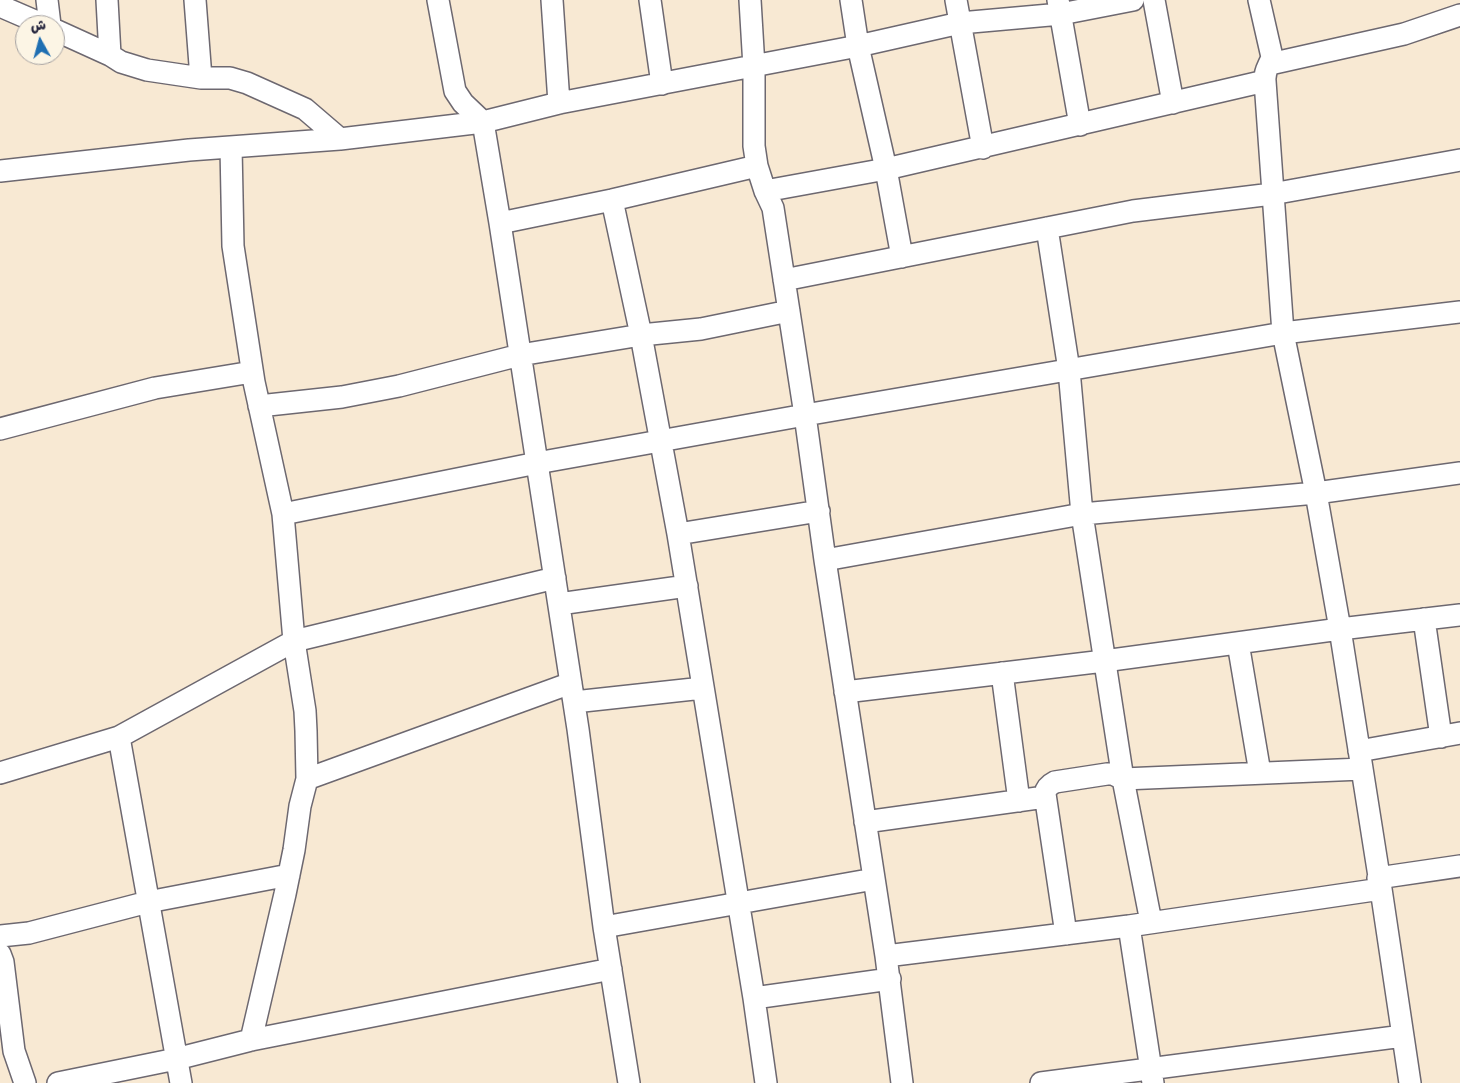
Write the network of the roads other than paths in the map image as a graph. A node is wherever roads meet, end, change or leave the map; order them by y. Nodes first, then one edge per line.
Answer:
1 (47, 0) edge
2 (107, 0) edge
3 (195, 0) edge
4 (438, 0) edge
5 (552, 0) edge
6 (650, 0) edge
7 (750, 0) edge
8 (851, 0) edge
9 (956, 0) edge
10 (1133, 0) edge
11 (1154, 0) edge
12 (1259, 0) edge
13 (0, 6) edge
14 (1060, 7) edge
15 (21, 15) edge
16 (49, 15) edge
17 (1460, 15) edge
18 (960, 23) junction
19 (65, 35) edge
20 (858, 46) junction
21 (110, 55) junction
22 (754, 67) junction
23 (1267, 73) junction
24 (201, 78) junction
25 (662, 84) junction
26 (559, 103) junction
27 (1173, 103) junction
28 (483, 122) junction
29 (1080, 125) junction
30 (340, 139) junction
31 (231, 147) junction
32 (983, 148) junction
33 (1460, 160) edge
34 (757, 166) junction
35 (886, 169) junction
36 (0, 171) edge
37 (765, 191) junction
38 (1272, 194) junction
39 (612, 200) junction
40 (500, 223) junction
41 (1047, 228) junction
42 (902, 257) junction
43 (784, 280) junction
44 (789, 311) junction
45 (1460, 312) edge
46 (1283, 333) junction
47 (641, 335) junction
48 (520, 355) junction
49 (1069, 370) junction
50 (252, 372) junction
51 (259, 406) junction
52 (805, 415) junction
53 (0, 429) edge
54 (660, 442) junction
55 (537, 463) junction
56 (1460, 473) edge
57 (1316, 493) junction
58 (818, 511) junction
59 (283, 514) junction
60 (1082, 514) junction
61 (678, 534) junction
62 (825, 560) junction
63 (555, 578) junction
64 (687, 586) junction
65 (559, 604) junction
66 (1460, 615) edge
67 (1424, 620) junction
68 (1340, 629) junction
69 (294, 641) junction
70 (1238, 643) junction
71 (1104, 661) junction
72 (1002, 673) junction
73 (703, 688) junction
74 (573, 692) junction
75 (845, 692) junction
76 (1451, 735) edge
77 (119, 737) junction
78 (1360, 760) junction
79 (0, 773) edge
80 (1260, 773) junction
81 (307, 779) junction
82 (1123, 779) junction
83 (1046, 798) junction
84 (1019, 801) junction
85 (865, 822) junction
86 (1460, 866) edge
87 (289, 875) junction
88 (874, 879) junction
89 (1380, 883) junction
90 (148, 902) junction
91 (738, 902) junction
92 (1151, 922) junction
93 (604, 926) junction
94 (1129, 926) junction
95 (1066, 934) junction
96 (0, 936) edge
97 (0, 954) edge
98 (886, 956) junction
99 (611, 969) junction
100 (890, 979) junction
101 (754, 998) junction
102 (1402, 1036) junction
103 (251, 1040) junction
104 (7, 1046) edge
105 (176, 1059) junction
106 (1152, 1076) edge
107 (25, 1083) edge
108 (58, 1083) edge
109 (181, 1083) edge
110 (629, 1083) edge
111 (766, 1083) edge
112 (902, 1083) edge
113 (1041, 1083) edge
114 (1410, 1083) edge

1 - 16 street
2 - 21 street
3 - 24 street
4 - 28 street
5 - 26 street
6 - 25 street
7 - 22 street
8 - 20 street
9 - 18 street
10 - 14 street
11 - 27 street
12 - 23 street
13 - 15 street
14 - 18 street
14 - 29 street
17 - 23 street
18 - 20 street
18 - 32 street
19 - 21 street
20 - 22 street
20 - 35 street
21 - 24 street
22 - 25 street
22 - 34 street
23 - 27 street
23 - 38 street
24 - 30 street
25 - 26 street
26 - 28 street
27 - 29 street
28 - 30 street
28 - 40 street
29 - 32 street
30 - 31 street
31 - 36 street
31 - 50 street
32 - 35 street
33 - 38 street
34 - 37 street
34 - 39 street
35 - 37 street
35 - 42 street
37 - 43 street
38 - 41 street
38 - 46 street
39 - 40 street
39 - 47 street
40 - 48 street
41 - 42 street
41 - 49 street
42 - 43 street
43 - 44 street
44 - 47 street
44 - 52 street
45 - 46 street
46 - 49 street
46 - 57 street
47 - 48 street
47 - 54 street
48 - 51 street
48 - 55 street
49 - 52 street
49 - 60 street
50 - 51 street
50 - 53 street
51 - 59 street
52 - 54 street
52 - 58 street
54 - 55 street
54 - 61 street
55 - 59 street
55 - 63 street
56 - 57 street
57 - 60 street
57 - 68 street
58 - 61 street
58 - 62 street
59 - 69 street
60 - 62 street
60 - 71 street
61 - 64 street
62 - 75 street
63 - 65 street
63 - 69 street
64 - 65 street
64 - 73 street
65 - 74 street
66 - 67 street
67 - 68 street
67 - 76 street
68 - 70 street
68 - 78 street
69 - 77 street
69 - 81 street
70 - 71 street
70 - 80 street
71 - 72 street
71 - 82 street
72 - 75 street
72 - 84 street
73 - 74 street
73 - 91 street
74 - 81 street
74 - 93 street
75 - 85 street
76 - 78 street
77 - 79 street
77 - 90 street
78 - 80 street
78 - 89 street
80 - 82 street
81 - 87 street
82 - 83 street
82 - 92 street
83 - 84 street
83 - 95 street
84 - 85 street
85 - 88 street
86 - 89 street
87 - 90 street
87 - 103 street
88 - 91 street
88 - 98 street
89 - 92 street
89 - 102 street
90 - 96 street
90 - 105 street
91 - 93 street
91 - 101 street
92 - 94 street
93 - 99 street
94 - 95 street
94 - 106 street
95 - 98 street
97 - 104 street
98 - 100 street
99 - 103 street
99 - 110 street
100 - 101 street
100 - 112 street
101 - 111 street
102 - 106 street
102 - 114 street
103 - 105 street
104 - 107 street
105 - 108 street
105 - 109 street
106 - 113 street

